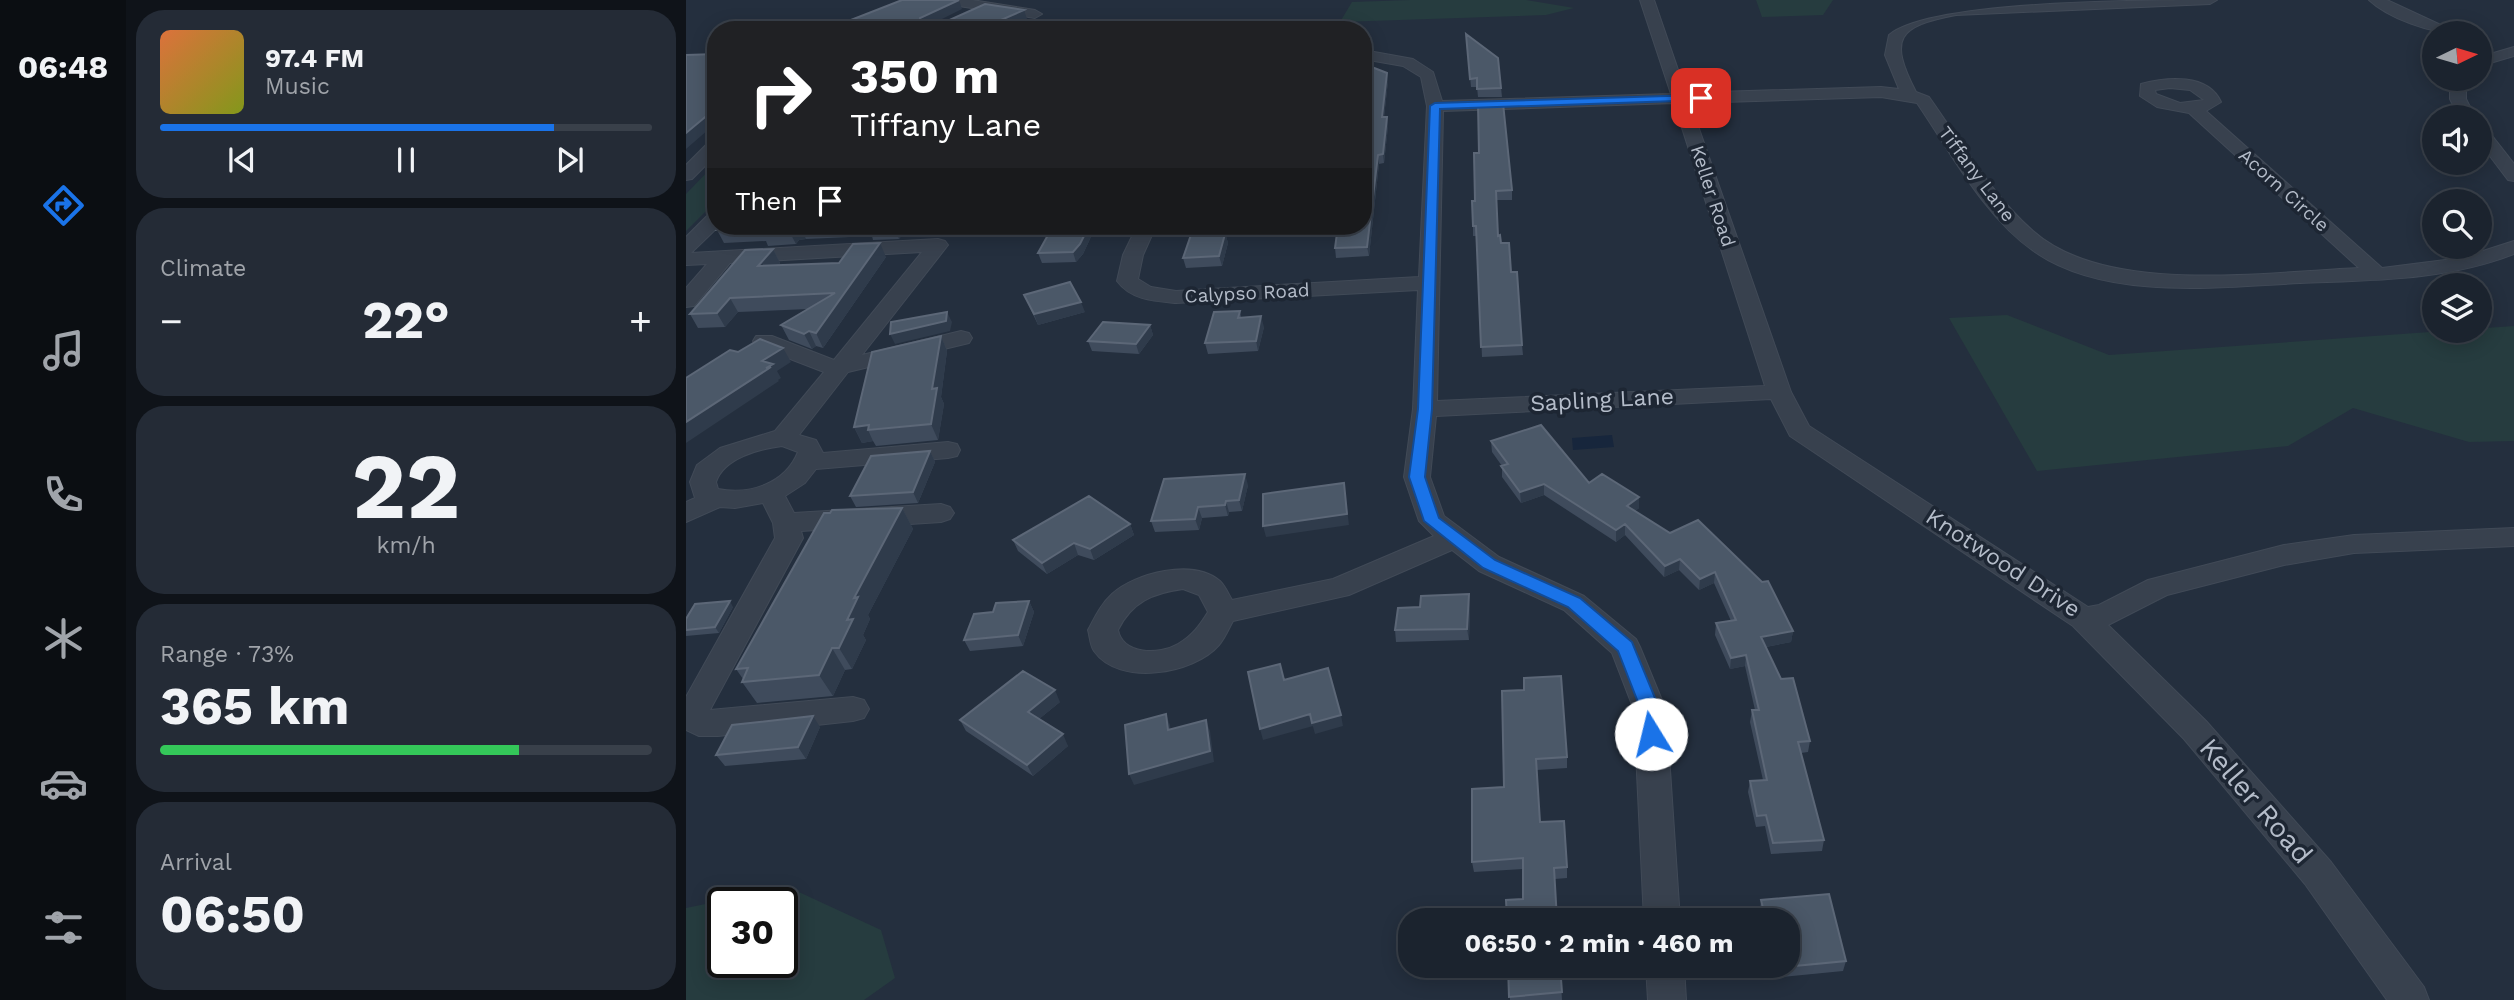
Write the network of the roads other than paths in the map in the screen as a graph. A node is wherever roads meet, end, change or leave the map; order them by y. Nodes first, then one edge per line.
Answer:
1 (946, 0) edge
2 (1647, 0) edge
3 (2210, 0) edge
4 (2376, 0) edge
5 (988, 6) junction
6 (1035, 14) dead end
7 (964, 16) edge
8 (2422, 23) edge
9 (2492, 46) edge
10 (2511, 52) edge
11 (1372, 56) edge
12 (2492, 58) edge
13 (1910, 95) junction
14 (1681, 99) junction
15 (1435, 106) junction
16 (2193, 108) dead end
17 (2492, 148) edge
18 (702, 154) edge
19 (686, 176) edge
20 (2514, 176) edge
21 (707, 227) edge
22 (1142, 235) edge
23 (2514, 247) edge
24 (686, 248) edge
25 (725, 256) junction
26 (686, 258) edge
27 (2376, 273) junction
28 (1429, 283) junction
29 (686, 302) edge
30 (961, 338) dead end
31 (764, 341) edge
32 (839, 368) junction
33 (1779, 391) junction
34 (1425, 409) junction
35 (783, 438) junction
36 (948, 450) dead end
37 (716, 460) junction
38 (686, 462) edge
39 (809, 462) junction
40 (770, 492) junction
41 (716, 498) junction
42 (686, 513) edge
43 (941, 513) dead end
44 (786, 523) junction
45 (2514, 537) edge
46 (1454, 538) junction
47 (1223, 612) dead end
48 (2083, 618) junction
49 (853, 709) dead end
50 (1661, 908) edge
51 (1665, 978) edge
52 (1667, 1000) edge
53 (2410, 1000) edge

1 - 5 street
2 - 14 street, Keller Road
3 - 13 street
4 - 8 street
5 - 6 street
5 - 7 street
9 - 10 street
10 - 12 street
11 - 15 street
13 - 14 street
13 - 27 street, Tiffany Lane
14 - 15 street
14 - 33 street, Keller Road
15 - 28 street
16 - 27 street, Acorn Circle
17 - 20 street
18 - 19 street
21 - 24 street
22 - 28 street, Calypso Road
23 - 27 street, Tiffany Lane
25 - 26 street
25 - 29 street
25 - 32 street
28 - 34 street
30 - 32 street
31 - 32 street
32 - 35 street
33 - 34 street, Sapling Lane
33 - 48 street, Knotwood Drive
34 - 46 street
35 - 37 street
35 - 39 street
36 - 39 street
37 - 38 street
37 - 41 street
39 - 40 street
40 - 41 street
40 - 44 street
41 - 42 street
43 - 44 street
44 - 49 street
45 - 48 street, Knotwood Drive
46 - 47 street
46 - 50 street
48 - 53 street, Keller Road
51 - 52 street

